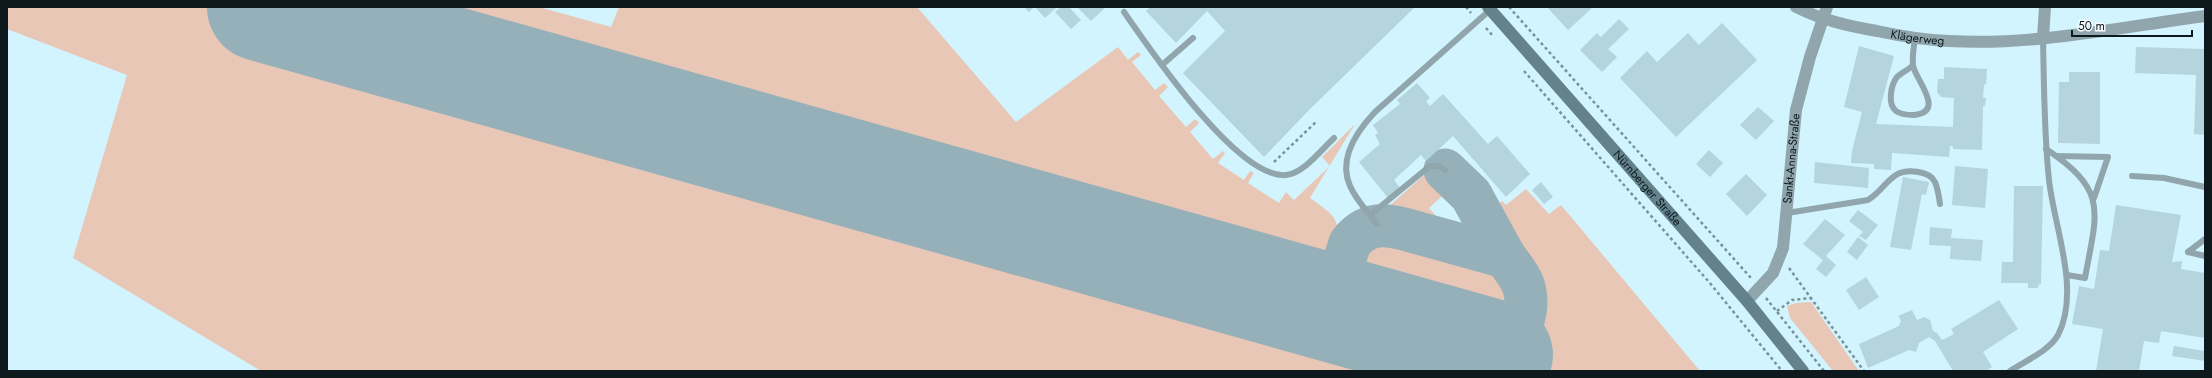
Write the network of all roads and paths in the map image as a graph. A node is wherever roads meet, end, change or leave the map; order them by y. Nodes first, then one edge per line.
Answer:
1 (1466, 7) edge
2 (1509, 7) edge
3 (1796, 7) edge
4 (1827, 7) edge
5 (2046, 7) edge
6 (1489, 8) edge
7 (1124, 12) dead end
8 (2205, 16) edge
9 (1822, 19) junction
10 (1478, 20) junction
11 (1193, 38) dead end
12 (1915, 38) junction
13 (2043, 38) junction
14 (1497, 41) dead end
15 (1162, 65) junction
16 (1912, 66) junction
17 (1522, 70) dead end
18 (1317, 121) dead end
19 (1334, 138) dead end
20 (2046, 149) junction
21 (2056, 156) junction
22 (1445, 170) dead end
23 (1265, 171) junction
24 (2132, 176) dead end
25 (2205, 187) edge
26 (2094, 198) junction
27 (1940, 204) dead end
28 (1787, 213) junction
29 (1370, 215) junction
30 (1377, 224) dead end
31 (2205, 239) edge
32 (2205, 256) edge
33 (1789, 268) dead end
34 (2067, 275) junction
35 (1760, 289) junction
36 (1811, 298) junction
37 (1746, 301) junction
38 (1777, 312) junction
39 (1782, 371) edge
40 (1803, 371) edge
41 (1824, 371) edge
42 (1864, 371) edge
43 (2010, 371) edge

1 - 10 path
2 - 35 path
3 - 9 street, Klägerweg
4 - 9 street, Sankt-Anna-Straße
5 - 13 street
6 - 10 lane
6 - 37 main road, Nürnberger Straße
7 - 15 lane
8 - 13 street, Klägerweg
9 - 12 street, Klägerweg
9 - 28 street, Sankt-Anna-Straße
10 - 14 path
10 - 29 lane
11 - 15 lane
12 - 13 street, Klägerweg
12 - 16 lane
13 - 20 lane
15 - 23 lane
16 - 16 lane
17 - 39 path
18 - 23 path
19 - 23 lane
20 - 21 lane
20 - 34 lane
21 - 26 lane
21 - 26 lane
22 - 29 lane
24 - 25 lane
26 - 34 lane
27 - 28 lane
28 - 35 street, Sankt-Anna-Straße
29 - 30 lane
31 - 32 lane
33 - 36 path
34 - 43 lane
35 - 37 street, Sankt-Anna-Straße
35 - 38 path
36 - 38 path
36 - 42 path
37 - 40 main road, Nürnberger Straße
38 - 41 path

